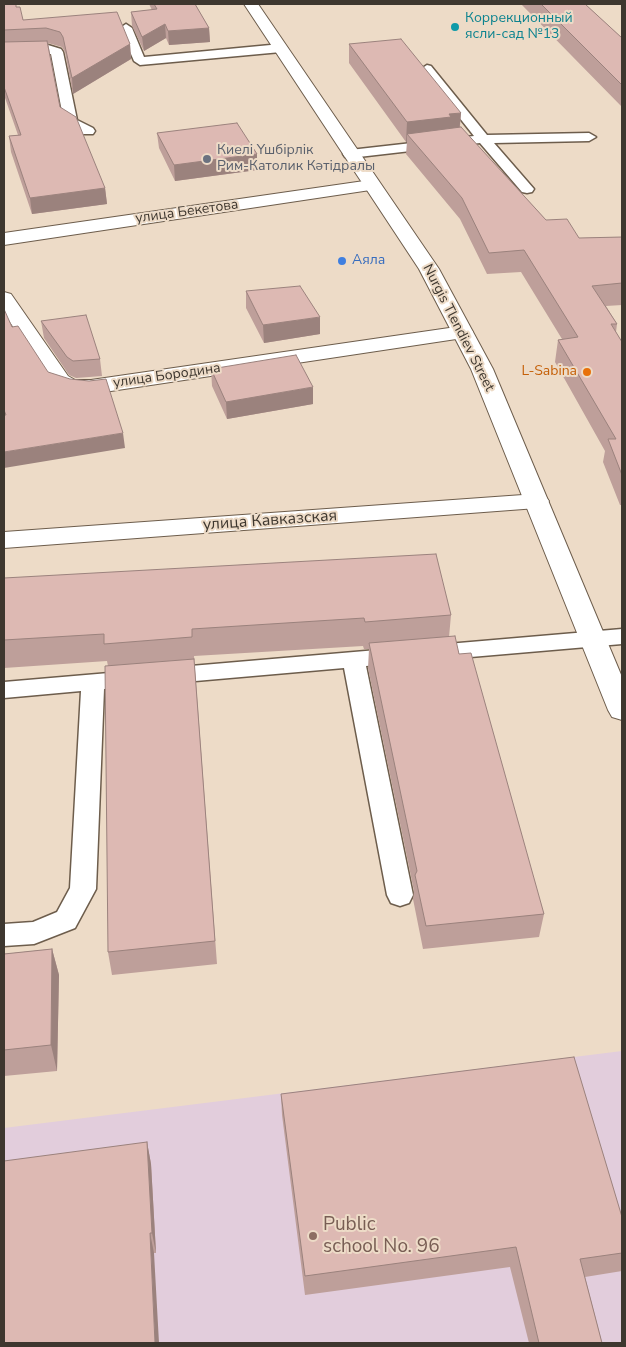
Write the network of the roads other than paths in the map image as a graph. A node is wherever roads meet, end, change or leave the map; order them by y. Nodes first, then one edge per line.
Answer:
1 (251, 4) edge
2 (126, 28) edge
3 (281, 48) junction
4 (4, 51) edge
5 (427, 69) edge
6 (88, 131) dead end
7 (589, 137) dead end
8 (483, 139) junction
9 (350, 154) junction
10 (371, 185) junction
11 (527, 189) dead end
12 (4, 239) edge
13 (4, 298) edge
14 (463, 332) junction
15 (537, 501) junction
16 (4, 540) edge
17 (622, 636) edge
18 (592, 639) junction
19 (354, 660) junction
20 (93, 682) junction
21 (4, 690) edge
22 (622, 710) edge
23 (400, 895) dead end
24 (4, 935) edge

1 - 3 street, Nurgis Tlendiev Street
2 - 3 lane
3 - 9 street, Nurgis Tlendiev Street
4 - 6 lane
5 - 8 lane
7 - 8 lane
8 - 9 lane
8 - 11 lane
9 - 10 street, Nurgis Tlendiev Street
10 - 12 street, улица Бекетова
10 - 14 street, Nurgis Tlendiev Street
13 - 14 street, улица Бородина
14 - 15 street, Nurgis Tlendiev Street
15 - 16 street, улица Кавказская
15 - 18 street, Nurgis Tlendiev Street
17 - 18 lane
18 - 19 lane
18 - 22 street, Nurgis Tlendiev Street
19 - 20 lane
19 - 23 lane
20 - 21 lane
20 - 24 lane

